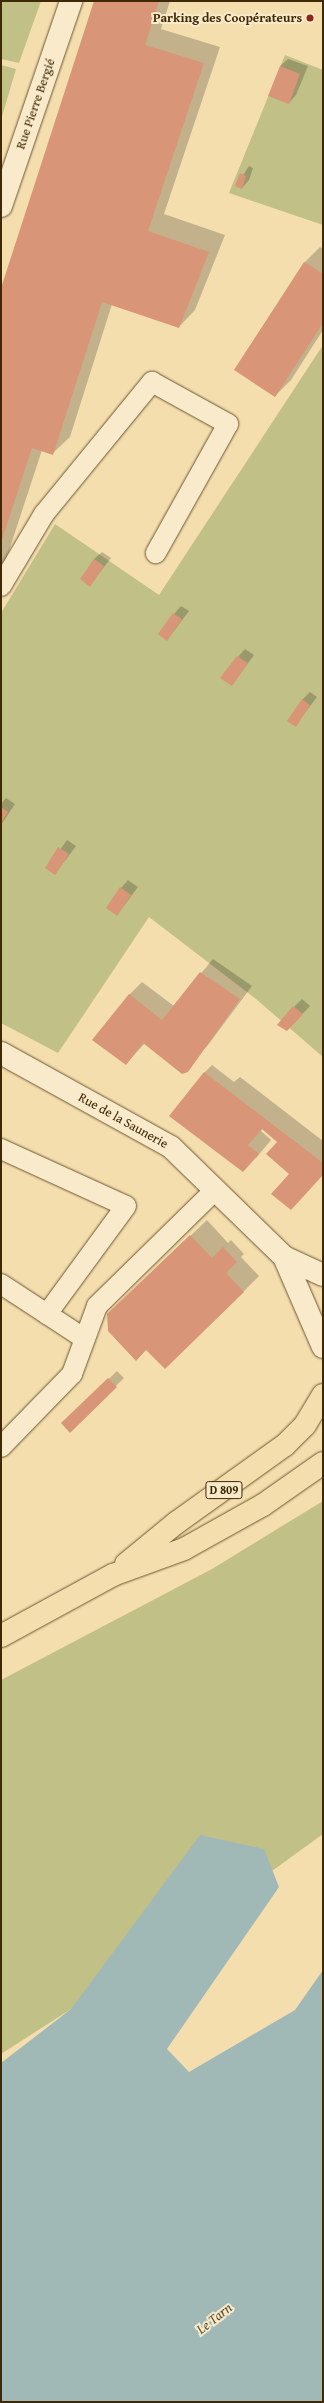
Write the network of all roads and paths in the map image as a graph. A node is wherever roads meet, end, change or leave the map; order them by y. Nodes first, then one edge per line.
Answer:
1 (71, 1) edge
2 (1, 206) edge
3 (156, 553) dead end
4 (1, 586) edge
5 (1, 1053) edge
6 (1, 1149) edge
7 (214, 1191) junction
8 (284, 1257) junction
9 (323, 1275) edge
10 (1, 1284) edge
11 (47, 1314) junction
12 (85, 1339) junction
13 (323, 1347) edge
14 (323, 1395) edge
15 (1, 1447) edge
16 (323, 1463) edge
17 (113, 1575) junction
18 (1, 1636) edge

1 - 2 street, Rue Pierre Bergié
3 - 4 lane
5 - 7 street, Rue de la Saunerie
6 - 11 lane
7 - 8 street, Rue de la Saunerie
7 - 12 lane
8 - 9 street, Rue de la Saunerie
8 - 13 street, Rue de la Saunerie
10 - 11 lane
11 - 12 lane
12 - 15 lane
14 - 17 main road, D 809
16 - 17 main road, D 809
17 - 18 main road, D 809

